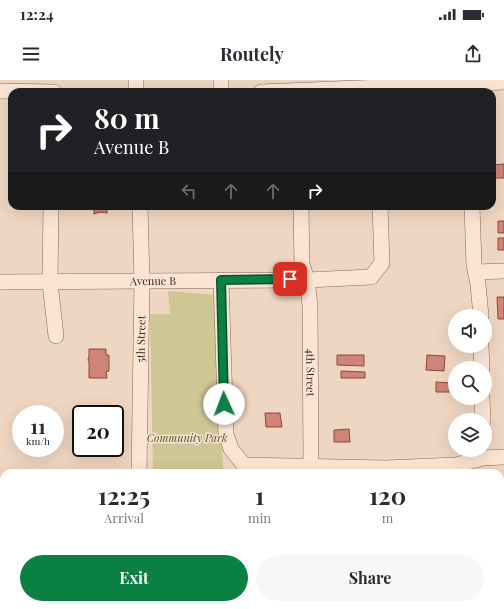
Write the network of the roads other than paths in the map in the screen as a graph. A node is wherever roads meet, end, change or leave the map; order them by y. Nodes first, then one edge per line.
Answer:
1 (504, 82) edge
2 (387, 84) edge
3 (303, 85) edge
4 (469, 85) edge
5 (285, 88) edge
6 (51, 210) edge
7 (140, 210) edge
8 (301, 210) edge
9 (380, 210) edge
10 (472, 210) edge
11 (504, 271) edge
12 (476, 272) junction
13 (221, 280) junction
14 (307, 280) junction
15 (142, 281) junction
16 (0, 282) edge
17 (50, 283) junction
18 (480, 309) edge
19 (56, 336) dead end
20 (504, 457) edge
21 (480, 460) edge
22 (311, 466) junction
23 (139, 469) edge

1 - 4 street
2 - 3 street
2 - 4 street
3 - 5 street
6 - 17 street
7 - 15 street, 5th Street
8 - 14 street, 4th Street
9 - 14 street, Avenue B
10 - 12 street
11 - 12 street
12 - 18 street
13 - 14 street, Avenue B
13 - 15 street, Avenue B
13 - 22 street
14 - 22 street, 4th Street
15 - 17 street, Avenue B
15 - 23 street, 5th Street
16 - 17 street, Avenue B
17 - 19 street
20 - 21 street
21 - 22 street

